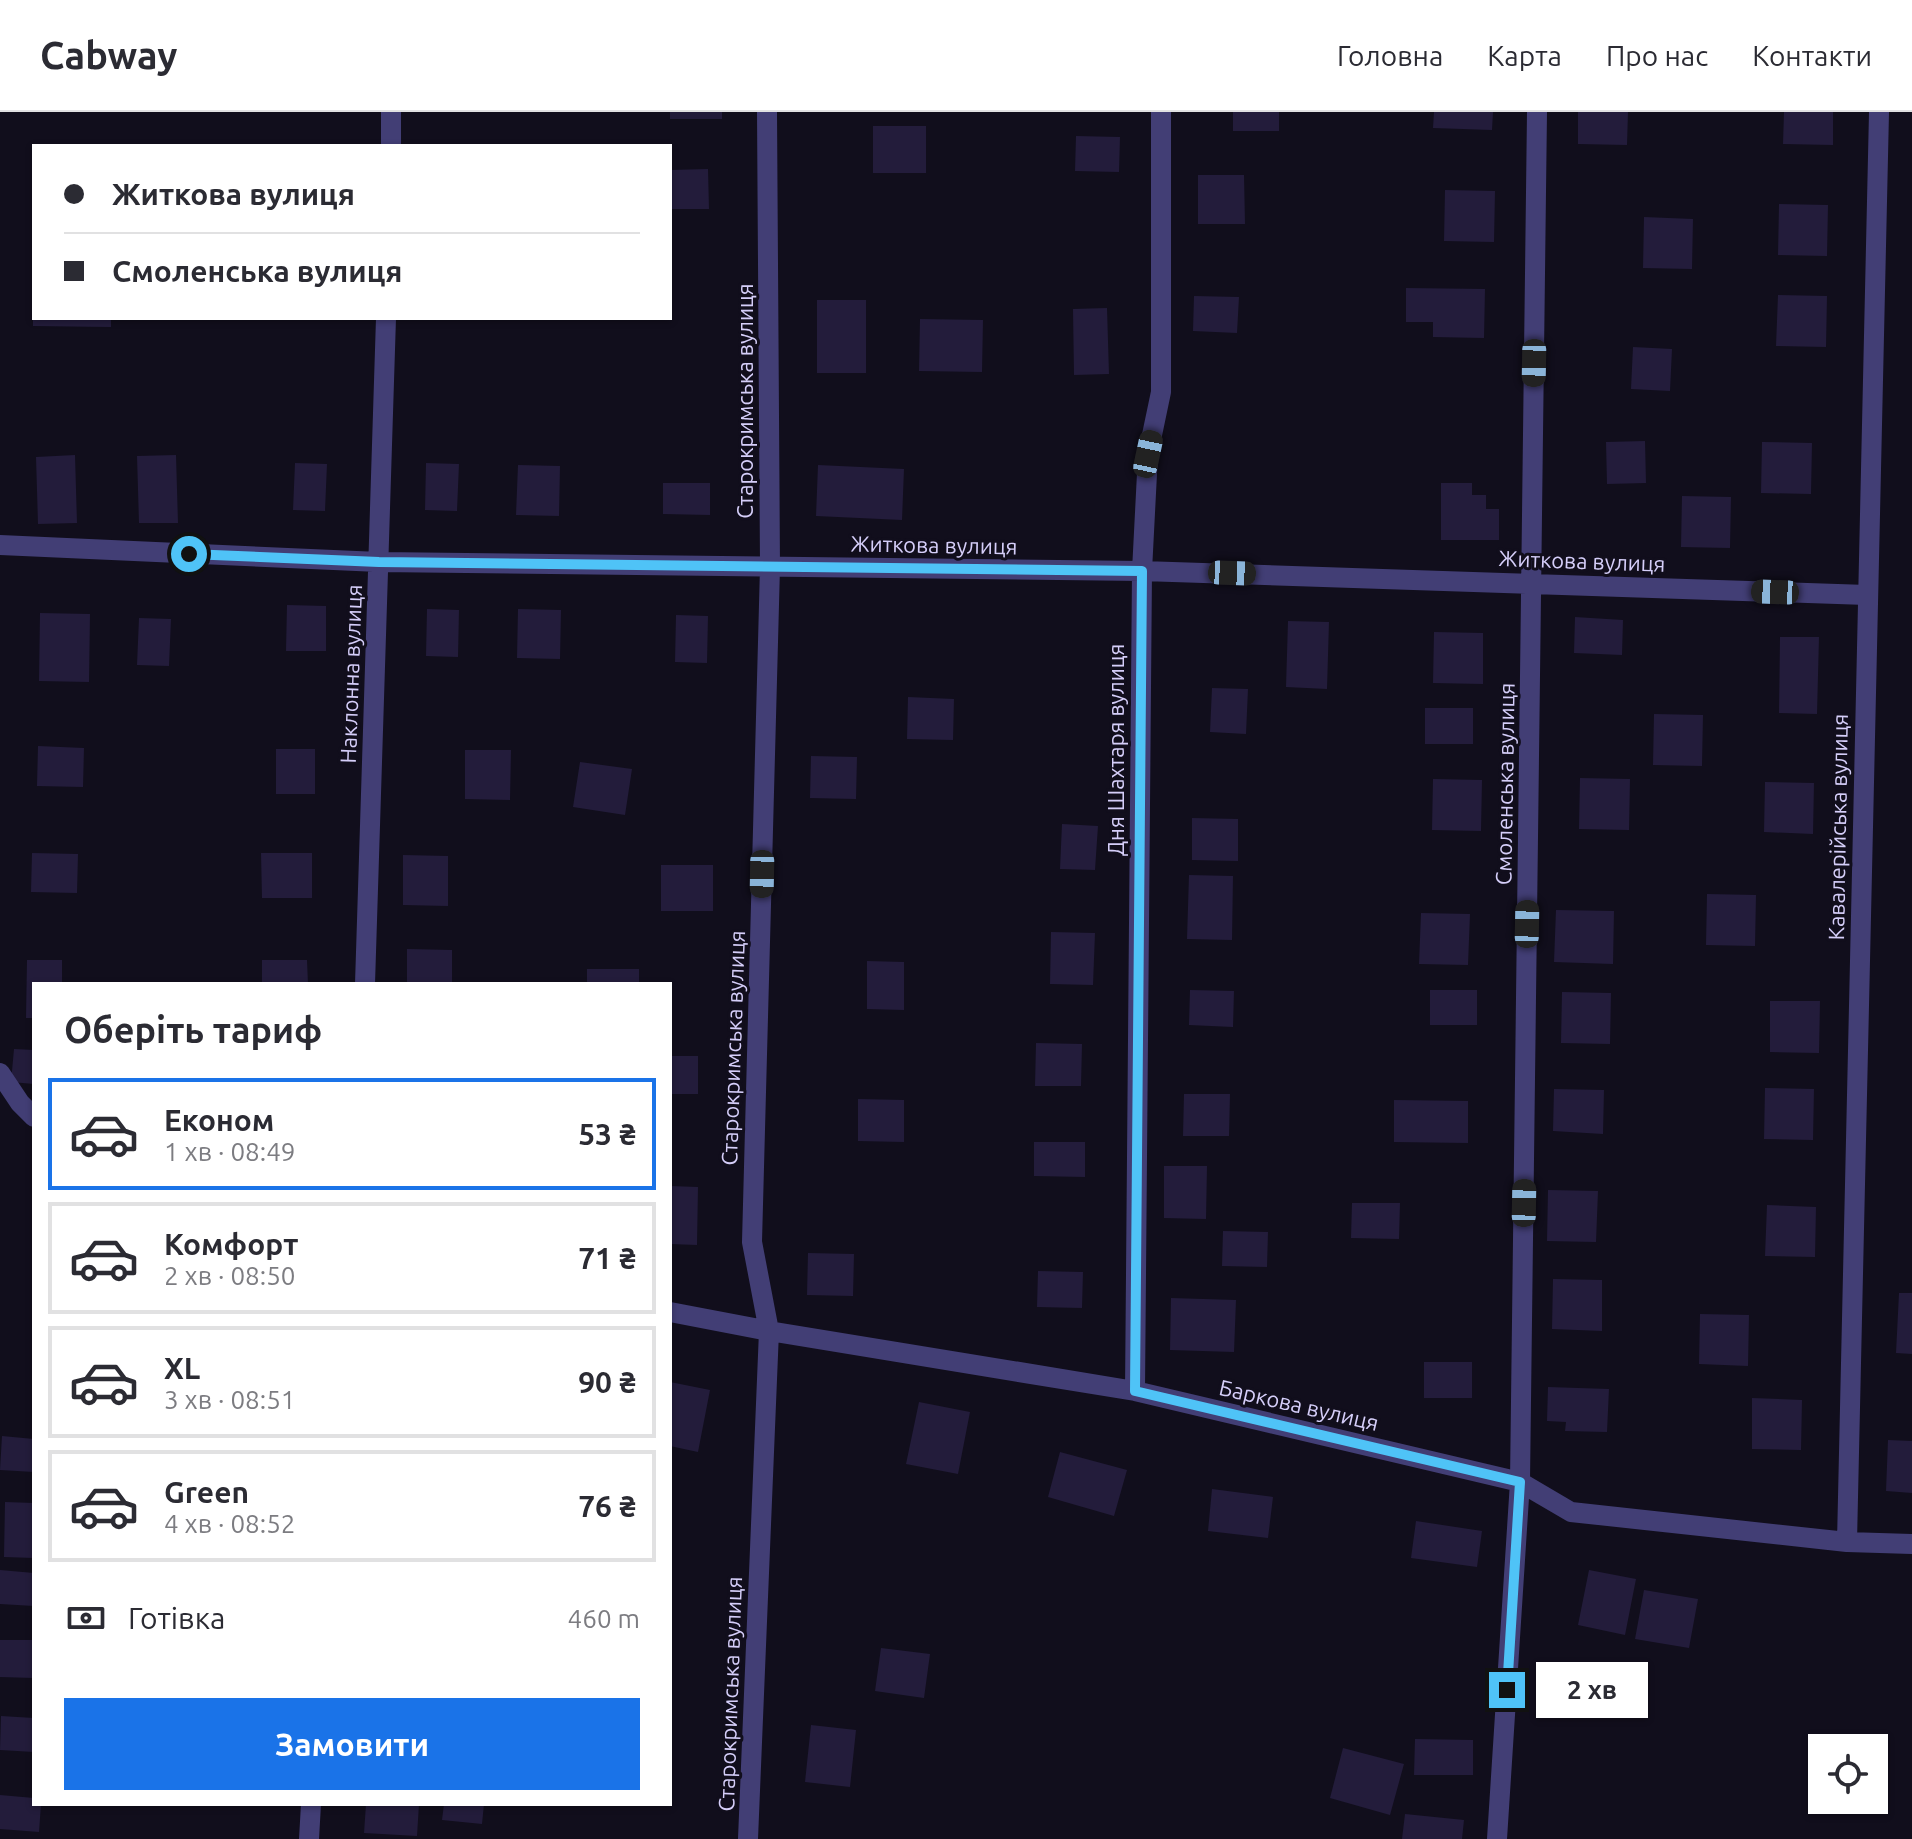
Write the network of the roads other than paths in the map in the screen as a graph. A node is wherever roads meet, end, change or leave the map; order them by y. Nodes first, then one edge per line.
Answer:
1 (391, 112) edge
2 (767, 112) edge
3 (1161, 112) edge
4 (1537, 112) edge
5 (1879, 112) edge
6 (391, 144) edge
7 (386, 320) edge
8 (0, 545) edge
9 (379, 562) junction
10 (770, 567) junction
11 (1142, 571) junction
12 (1531, 583) junction
13 (1867, 595) junction
14 (365, 982) edge
15 (0, 1073) edge
16 (32, 1115) edge
17 (672, 1312) edge
18 (769, 1331) junction
19 (1135, 1391) junction
20 (1520, 1482) junction
21 (1847, 1542) junction
22 (1912, 1544) edge
23 (311, 1806) edge
24 (309, 1839) edge
25 (748, 1839) edge
26 (1497, 1839) edge

1 - 6 street
2 - 10 street, Старокримська вулиця
3 - 11 street, Дня Шахтаря вулиця
4 - 12 street, Смоленська вулиця
5 - 13 street, Кавалерійська вулиця
7 - 9 street, Наклонна вулиця
8 - 9 street, Житкова вулиця
9 - 10 street, Житкова вулиця
9 - 14 street, Наклонна вулиця
10 - 11 street, Житкова вулиця
10 - 18 street, Старокримська вулиця
11 - 12 street, Житкова вулиця
11 - 19 street, Дня Шахтаря вулиця
12 - 13 street, Житкова вулиця
12 - 20 street, Смоленська вулиця
13 - 21 street, Кавалерійська вулиця
15 - 16 street
17 - 18 street, Баркова вулиця
18 - 19 street, Баркова вулиця
18 - 25 street, Старокримська вулиця
19 - 20 street, Баркова вулиця
20 - 21 street, Баркова вулиця
20 - 26 street, Смоленська вулиця
21 - 22 street, Баркова вулиця
23 - 24 street

